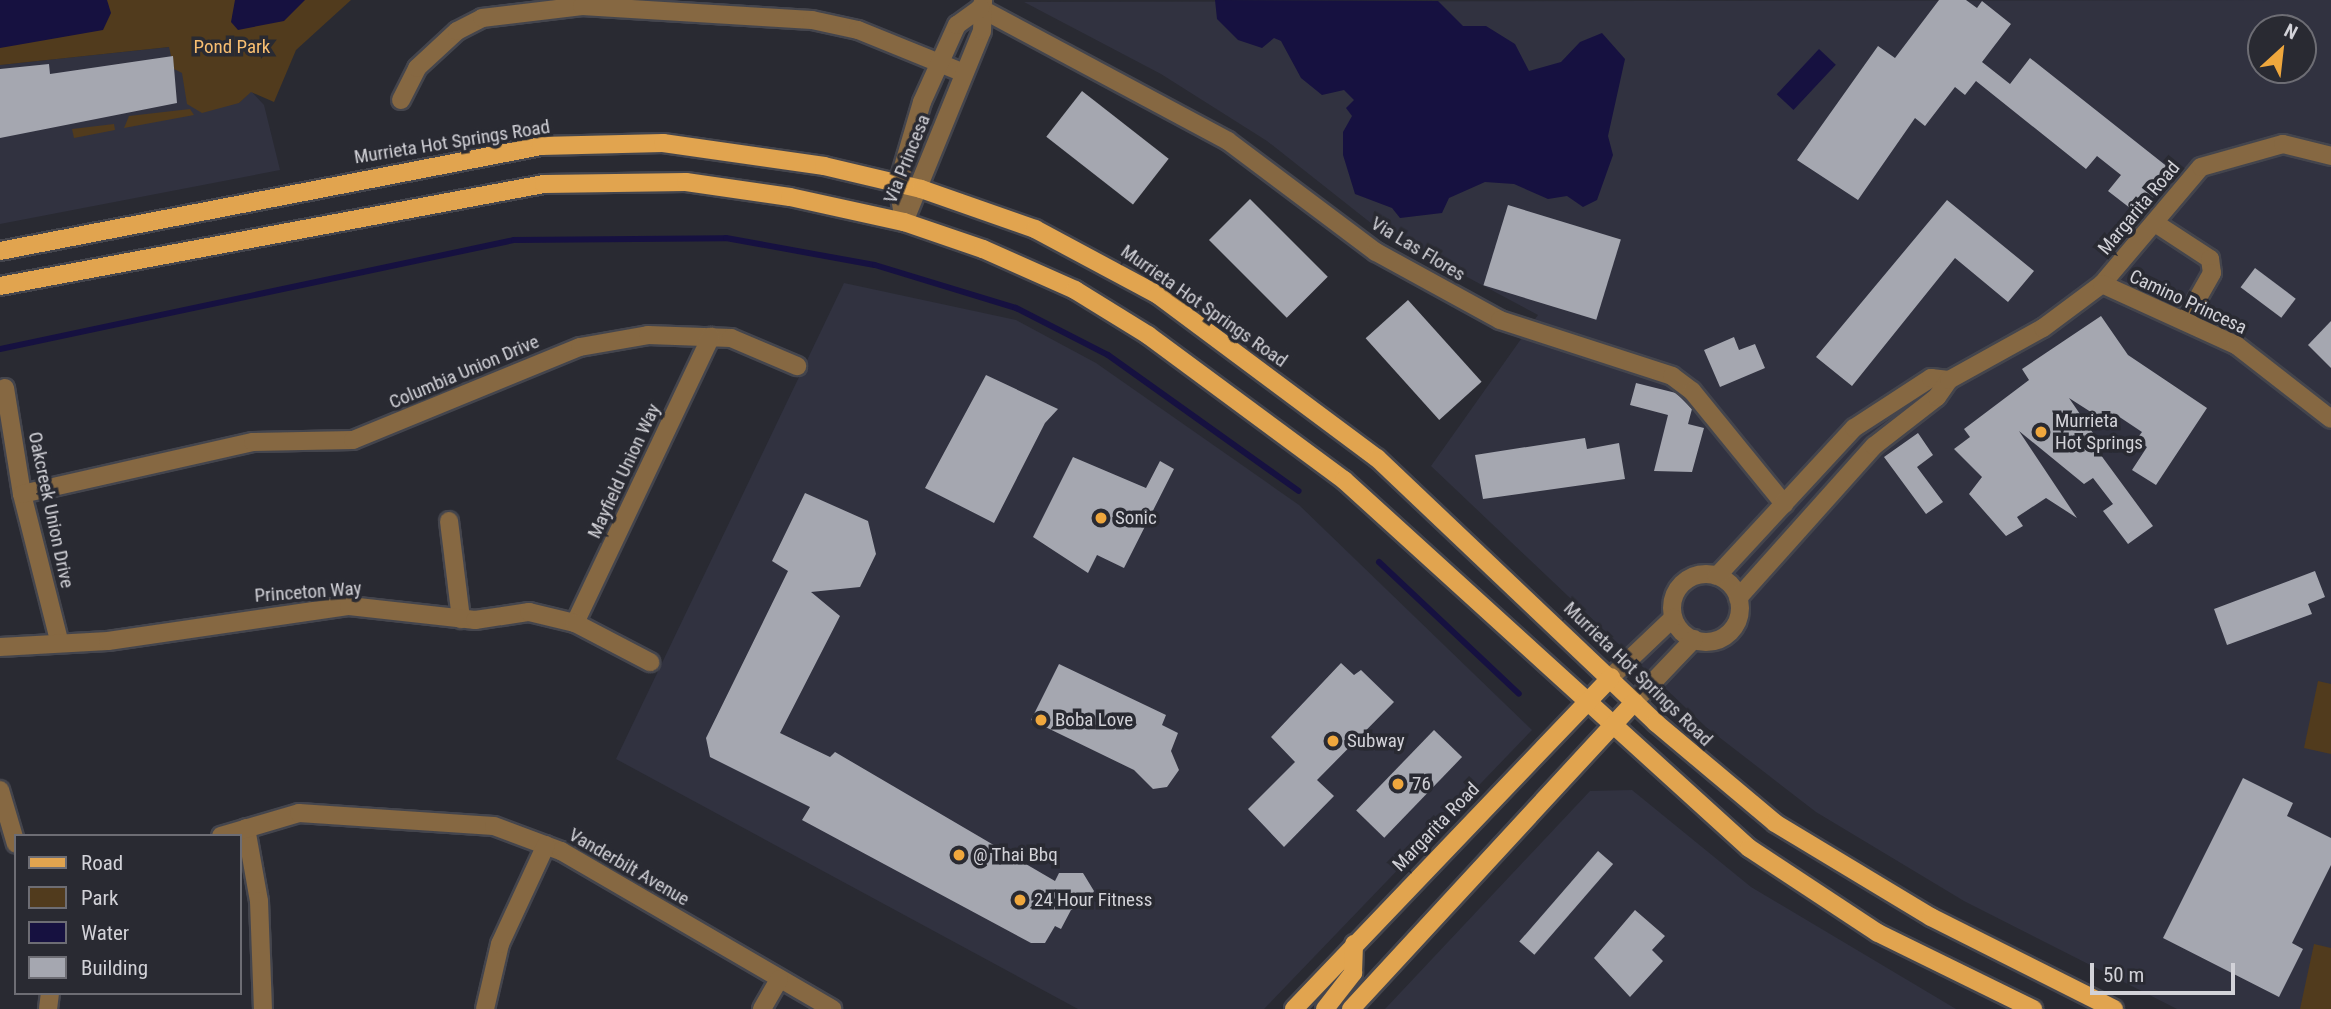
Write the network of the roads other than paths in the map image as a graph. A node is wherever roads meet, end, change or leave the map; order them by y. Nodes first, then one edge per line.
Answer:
1 (582, 3) edge
2 (982, 4) edge
3 (528, 6) edge
4 (939, 61) junction
5 (964, 73) junction
6 (401, 100) dead end
7 (2331, 156) edge
8 (898, 184) junction
9 (920, 189) junction
10 (904, 222) junction
11 (2155, 223) junction
12 (0, 251) edge
13 (2102, 284) junction
14 (0, 286) edge
15 (2186, 320) junction
16 (711, 338) junction
17 (797, 366) dead end
18 (1949, 380) junction
19 (5, 388) dead end
20 (2331, 419) edge
21 (22, 494) junction
22 (1784, 504) junction
23 (449, 521) dead end
24 (1717, 576) junction
25 (1738, 598) junction
26 (1673, 618) junction
27 (461, 619) junction
28 (575, 623) junction
29 (1694, 639) junction
30 (59, 640) junction
31 (0, 648) edge
32 (650, 662) dead end
33 (1611, 677) junction
34 (1586, 702) junction
35 (1634, 702) junction
36 (1611, 727) junction
37 (0, 790) edge
38 (246, 828) junction
39 (227, 834) edge
40 (14, 837) edge
41 (546, 845) junction
42 (1354, 944) junction
43 (779, 979) junction
44 (263, 1009) edge
45 (485, 1009) edge
46 (762, 1009) edge
47 (832, 1009) edge
48 (1294, 1009) edge
49 (1325, 1009) edge
50 (1351, 1009) edge
51 (2032, 1009) edge
52 (2114, 1009) edge

1 - 3 street
1 - 4 street
2 - 4 street, Via Princesa
2 - 5 street, Via Princesa
2 - 22 street, Via Las Flores
3 - 6 street
4 - 5 street
4 - 8 street, Via Princesa
5 - 9 street, Via Princesa
7 - 11 street, Margarita Road
8 - 9 main road, Murrieta Hot Springs Road
8 - 10 street, Via Princesa
8 - 12 main road, Murrieta Hot Springs Road
9 - 10 street, Via Princesa
9 - 33 main road, Murrieta Hot Springs Road
10 - 14 main road
10 - 34 main road
11 - 13 street, Margarita Road
11 - 15 street
13 - 15 street, Camino Princesa
13 - 18 street, Camino Princesa
15 - 20 street, Camino Princesa
16 - 17 street, Columbia Union Drive
16 - 21 street, Columbia Union Drive
16 - 28 street, Mayfield Union Way
18 - 22 street, Camino Princesa
18 - 25 street, Camino Princesa
19 - 21 street, Oakcreek Union Drive
21 - 30 street, Oakcreek Union Drive
22 - 24 street, Camino Princesa
23 - 27 street
24 - 25 street
24 - 26 street
25 - 29 street, Camino Princesa
26 - 29 street
26 - 33 street
27 - 28 street, Princeton Way
27 - 30 street, Princeton Way
28 - 32 street, Princeton Way
29 - 35 street
30 - 31 street, Princeton Way
33 - 34 main road, Margarita Road
33 - 35 main road, Murrieta Hot Springs Road
34 - 36 main road
34 - 42 main road, Margarita Road
35 - 36 main road
35 - 52 main road, Murrieta Hot Springs Road
36 - 50 main road
36 - 51 main road
37 - 40 street
38 - 39 street, Vanderbilt Avenue
38 - 41 street, Vanderbilt Avenue
38 - 44 street
41 - 43 street, Vanderbilt Avenue
41 - 45 street
42 - 48 main road, Margarita Road
42 - 49 main road
43 - 46 street
43 - 47 street, Vanderbilt Avenue

